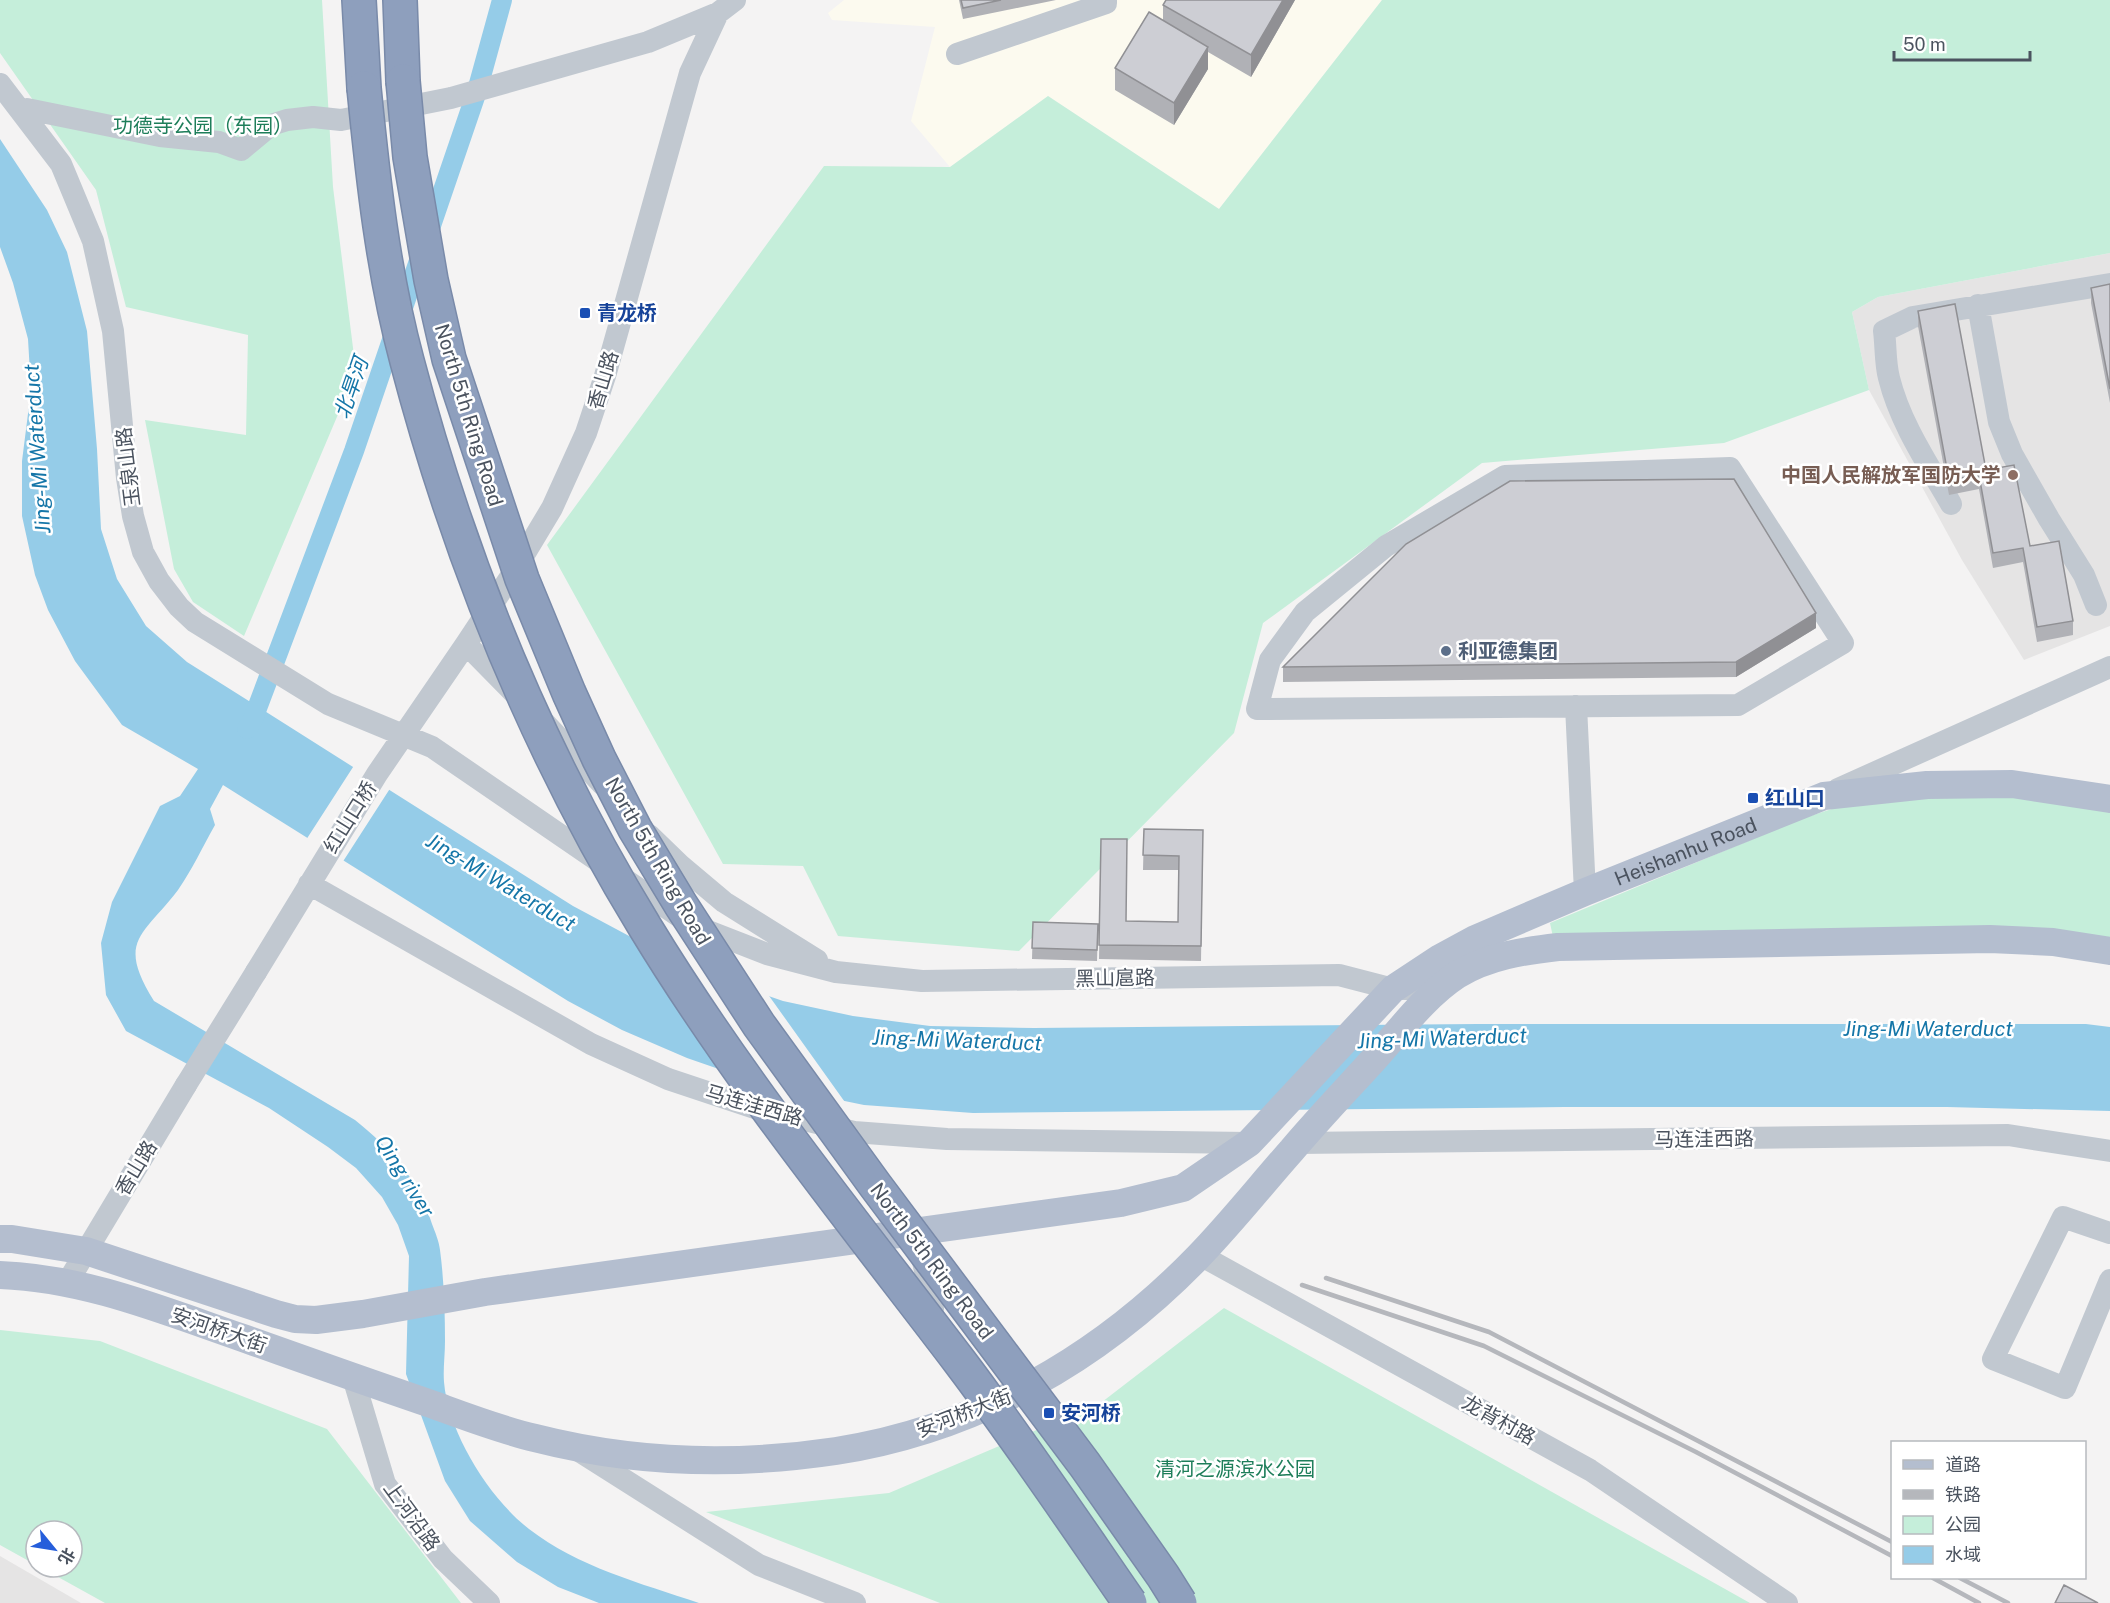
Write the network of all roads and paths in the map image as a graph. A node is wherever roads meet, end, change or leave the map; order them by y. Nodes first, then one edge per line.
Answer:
1 (359, 0) edge
2 (400, 0) edge
3 (1106, 0) edge
4 (726, 6) edge
5 (957, 54) dead end
6 (2, 91) edge
7 (27, 109) dead end
8 (2110, 284) edge
9 (1978, 305) junction
10 (1951, 504) dead end
11 (2096, 605) dead end
12 (466, 644) junction
13 (2110, 666) edge
14 (1576, 706) junction
15 (404, 736) junction
16 (1824, 796) junction
17 (2110, 799) edge
18 (309, 884) junction
19 (1586, 892) junction
20 (2110, 951) edge
21 (836, 972) junction
22 (1438, 988) junction
23 (1393, 989) junction
24 (1249, 1143) junction
25 (1297, 1143) junction
26 (2110, 1151) edge
27 (917, 1231) junction
28 (2110, 1233) edge
29 (0, 1239) edge
30 (86, 1251) junction
31 (1200, 1255) junction
32 (2, 1279) edge
33 (2110, 1280) edge
34 (67, 1283) junction
35 (933, 1309) dead end
36 (361, 1380) junction
37 (571, 1446) junction
38 (489, 1603) edge
39 (855, 1603) edge
40 (1130, 1603) edge
41 (1180, 1603) edge
42 (1787, 1603) edge

1 - 40 highway, North 5th Ring Road, bridge
2 - 41 highway, North 5th Ring Road, bridge
3 - 5 street
4 - 7 street
4 - 12 street, 香山路
6 - 15 street, 玉泉山路
8 - 9 street
9 - 10 street
9 - 11 street
12 - 15 street, 香山路
12 - 21 street
13 - 16 street
14 - 14 street
14 - 19 street
15 - 18 street, 红山口桥
15 - 21 street, 黑山扈路
16 - 17 main road, Heishanhu Road
16 - 19 main road, Heishanhu Road
18 - 24 street, 马连洼西路
18 - 30 street, 香山路, bridge
19 - 23 main road, Heishanhu Road
20 - 22 main road
21 - 23 street, 黑山扈路
22 - 23 street, 黑山扈路
22 - 25 main road, 安河桥大街
23 - 24 main road, Heishanhu Road
24 - 27 main road
25 - 26 street, 马连洼西路
25 - 31 main road, 安河桥大街
27 - 30 main road, 安河桥大街
27 - 35 street
28 - 33 street
29 - 30 main road, 安河桥大街
30 - 34 street, 香山路
31 - 37 main road, 安河桥大街
31 - 42 street, 龙背村路
32 - 34 main road, 安河桥大街
34 - 36 main road, 安河桥大街
36 - 37 main road, 安河桥大街
36 - 38 street, 上河沿路
37 - 39 street

